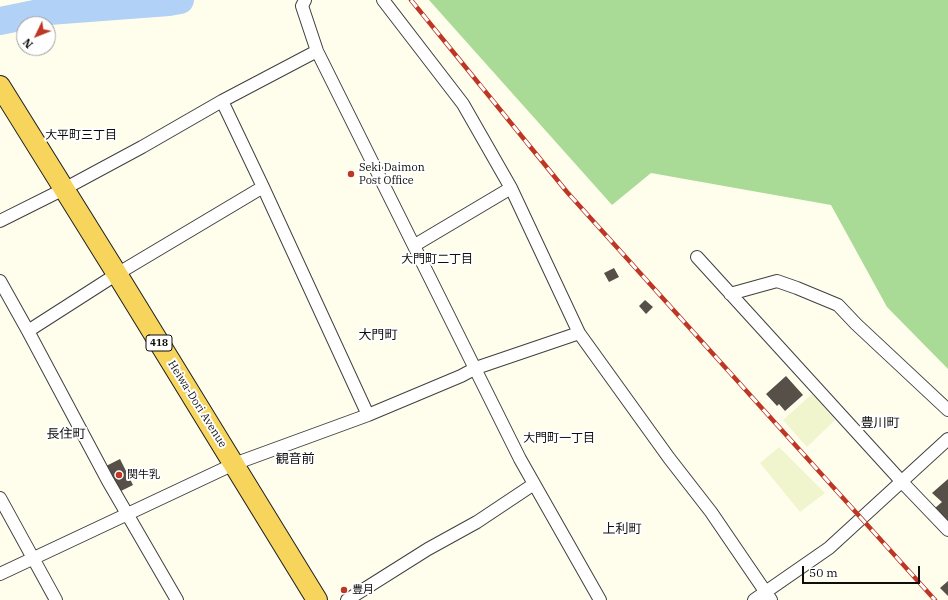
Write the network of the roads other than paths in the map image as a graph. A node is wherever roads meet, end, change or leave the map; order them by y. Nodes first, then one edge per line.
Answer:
1 (305, 0) edge
2 (383, 0) edge
3 (317, 51) junction
4 (0, 86) edge
5 (222, 101) junction
6 (263, 187) junction
7 (512, 188) junction
8 (64, 190) junction
9 (0, 221) edge
10 (415, 245) junction
11 (697, 257) dead end
12 (117, 274) junction
13 (0, 281) edge
14 (730, 294) junction
15 (28, 332) junction
16 (579, 333) junction
17 (476, 368) junction
18 (948, 410) edge
19 (368, 415) junction
20 (948, 439) edge
21 (234, 464) junction
22 (902, 482) junction
23 (534, 484) junction
24 (0, 498) edge
25 (128, 514) junction
26 (948, 530) edge
27 (33, 558) junction
28 (0, 574) edge
29 (768, 596) edge
30 (56, 600) edge
31 (177, 600) edge
32 (317, 600) edge
33 (347, 600) edge
34 (600, 600) edge
35 (754, 600) edge

1 - 3 street
2 - 7 street
3 - 5 street
3 - 10 street
4 - 8 highway, Heiwa-Dori Avenue / 418
5 - 6 street
5 - 8 street
6 - 12 street
6 - 19 street
7 - 10 street
7 - 16 street
8 - 9 street
8 - 12 highway, Heiwa-Dori Avenue / 418
10 - 17 street
11 - 14 street
12 - 15 street
12 - 21 highway, Heiwa-Dori Avenue / 418
13 - 15 street
14 - 18 street
14 - 22 street
15 - 25 street
16 - 17 street
16 - 29 street
17 - 19 street
17 - 23 street
19 - 21 street
20 - 22 street
21 - 25 street
21 - 32 highway, Heiwa-Dori Avenue / 418
22 - 26 street
22 - 29 street
23 - 33 street
23 - 34 street
24 - 27 street
25 - 27 street
25 - 31 street
27 - 28 street
27 - 30 street
29 - 35 street

